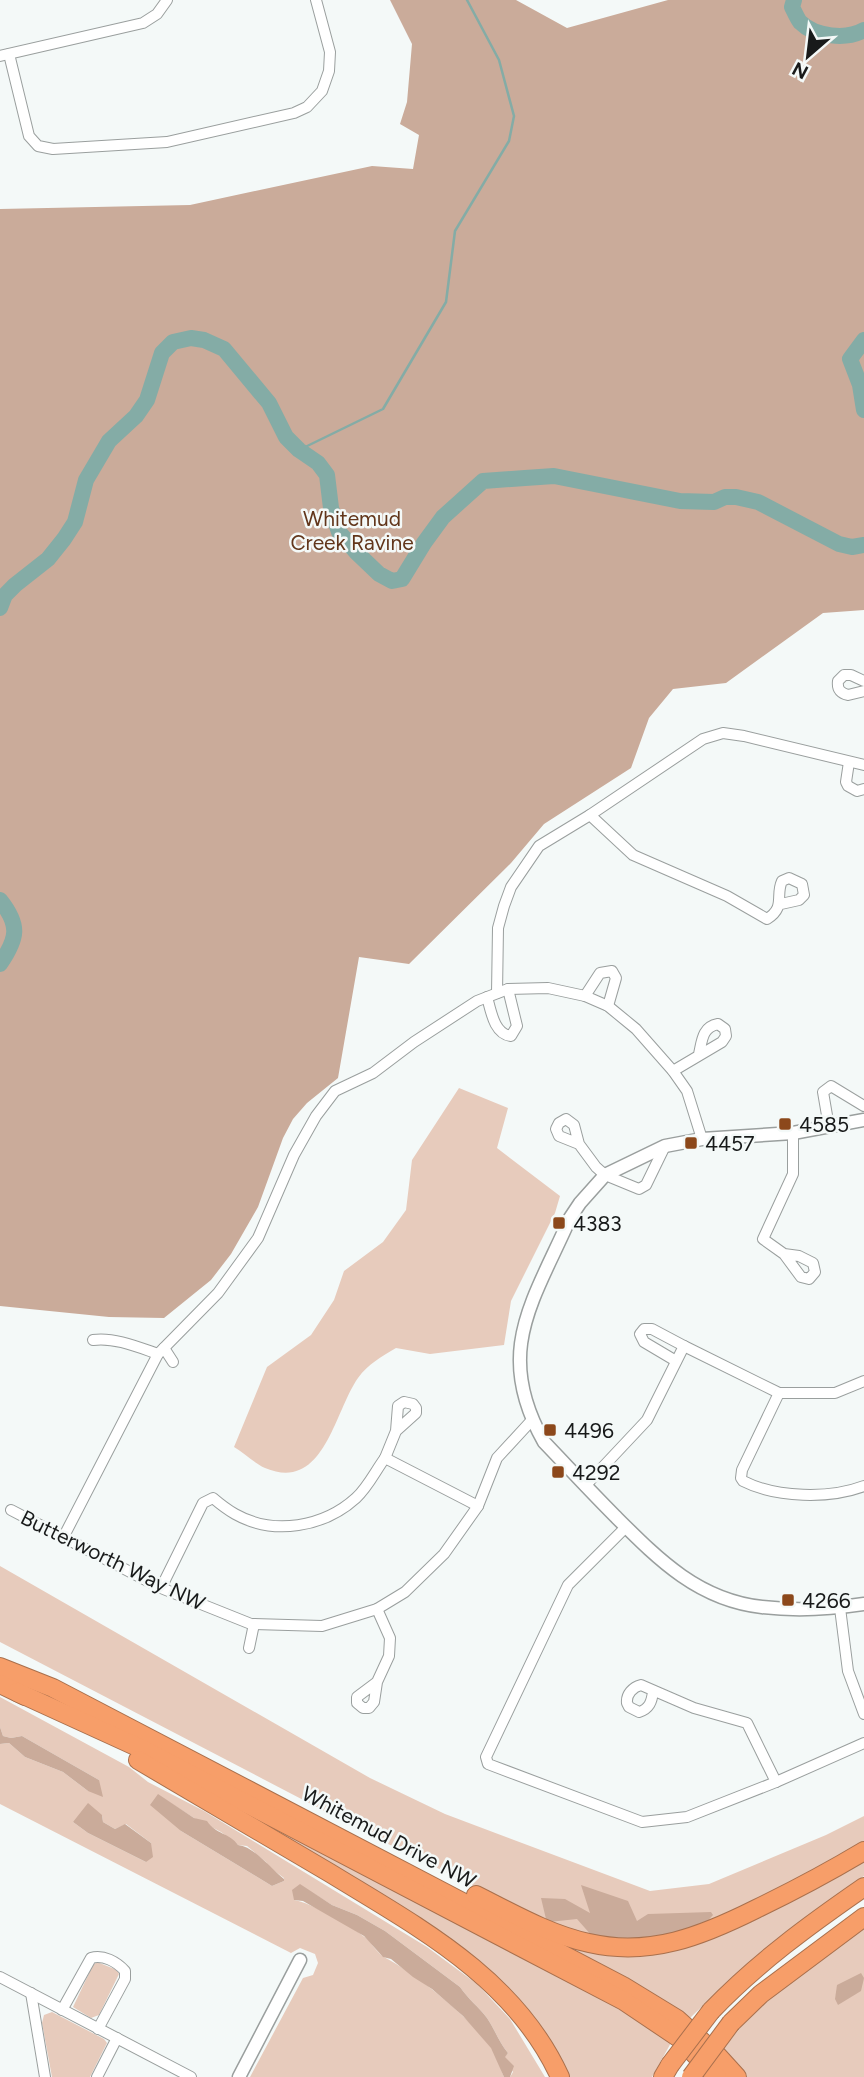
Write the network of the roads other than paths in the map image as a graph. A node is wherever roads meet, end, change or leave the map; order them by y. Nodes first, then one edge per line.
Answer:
1 (167, 0) edge
2 (316, 0) edge
3 (5, 55) edge
4 (864, 681) edge
5 (864, 691) edge
6 (849, 762) junction
7 (864, 765) edge
8 (864, 789) edge
9 (590, 815) junction
10 (780, 904) dead end
11 (503, 991) junction
12 (585, 996) junction
13 (486, 997) junction
14 (608, 1006) junction
15 (699, 1054) dead end
16 (673, 1071) junction
17 (864, 1105) edge
18 (864, 1120) edge
19 (829, 1127) junction
20 (793, 1133) junction
21 (702, 1139) junction
22 (579, 1144) dead end
23 (665, 1146) junction
24 (605, 1175) junction
25 (784, 1254) dead end
26 (93, 1340) dead end
27 (684, 1346) junction
28 (161, 1351) junction
29 (676, 1361) junction
30 (173, 1362) dead end
31 (864, 1381) edge
32 (779, 1393) junction
33 (531, 1420) junction
34 (396, 1431) dead end
35 (385, 1458) junction
36 (585, 1486) junction
37 (864, 1486) edge
38 (478, 1506) junction
39 (10, 1510) dead end
40 (626, 1527) junction
41 (64, 1536) junction
42 (161, 1588) junction
43 (864, 1604) edge
44 (840, 1608) junction
45 (377, 1609) junction
46 (254, 1624) junction
47 (249, 1648) dead end
48 (0, 1667) edge
49 (377, 1682) dead end
50 (0, 1684) edge
51 (653, 1691) dead end
52 (17, 1692) junction
53 (864, 1714) edge
54 (864, 1743) edge
55 (776, 1783) junction
56 (240, 1786) junction
57 (864, 1852) edge
58 (864, 1887) edge
59 (864, 1917) edge
60 (300, 1960) dead end
61 (0, 1977) edge
62 (31, 1993) junction
63 (62, 2010) junction
64 (99, 2029) junction
65 (117, 2038) junction
66 (667, 2071) edge
67 (45, 2077) edge
68 (97, 2077) edge
69 (191, 2077) edge
70 (239, 2077) edge
71 (560, 2077) edge
72 (691, 2077) edge
73 (718, 2077) edge
74 (737, 2077) edge

1 - 3 street
2 - 3 street
4 - 5 street
6 - 7 street
6 - 8 street
6 - 9 street
9 - 10 street
9 - 11 street
11 - 12 street
11 - 13 street
11 - 13 street
12 - 14 street
12 - 14 street
13 - 28 street
14 - 16 street
15 - 16 street
16 - 21 street
17 - 19 street
18 - 19 street
19 - 20 street
20 - 21 street
20 - 25 street
21 - 23 street
22 - 24 street
23 - 24 street
23 - 24 street
24 - 33 street
26 - 28 street
27 - 29 street
27 - 29 street
27 - 32 street
28 - 30 street
28 - 41 street
29 - 36 street
31 - 32 street
32 - 37 street
33 - 36 street
33 - 38 street, Butterworth Way NW
34 - 35 street
35 - 38 street
35 - 42 street
36 - 40 street
38 - 45 street, Butterworth Way NW
39 - 41 street, Butterworth Way NW
40 - 44 street
40 - 55 street
41 - 42 street, Butterworth Way NW
42 - 46 street, Butterworth Way NW
43 - 44 street
44 - 53 street
45 - 46 street, Butterworth Way NW
45 - 49 street
46 - 47 street
48 - 56 highway, Whitemud Drive NW
50 - 52 highway
51 - 55 street
52 - 71 highway
52 - 73 highway
54 - 55 street
56 - 57 highway
56 - 74 highway, Whitemud Drive NW
58 - 66 highway, bridge
59 - 72 highway, bridge
60 - 70 street
61 - 62 street
62 - 63 street
62 - 67 street
63 - 64 street
63 - 64 street
64 - 65 street
65 - 68 street
65 - 69 street

